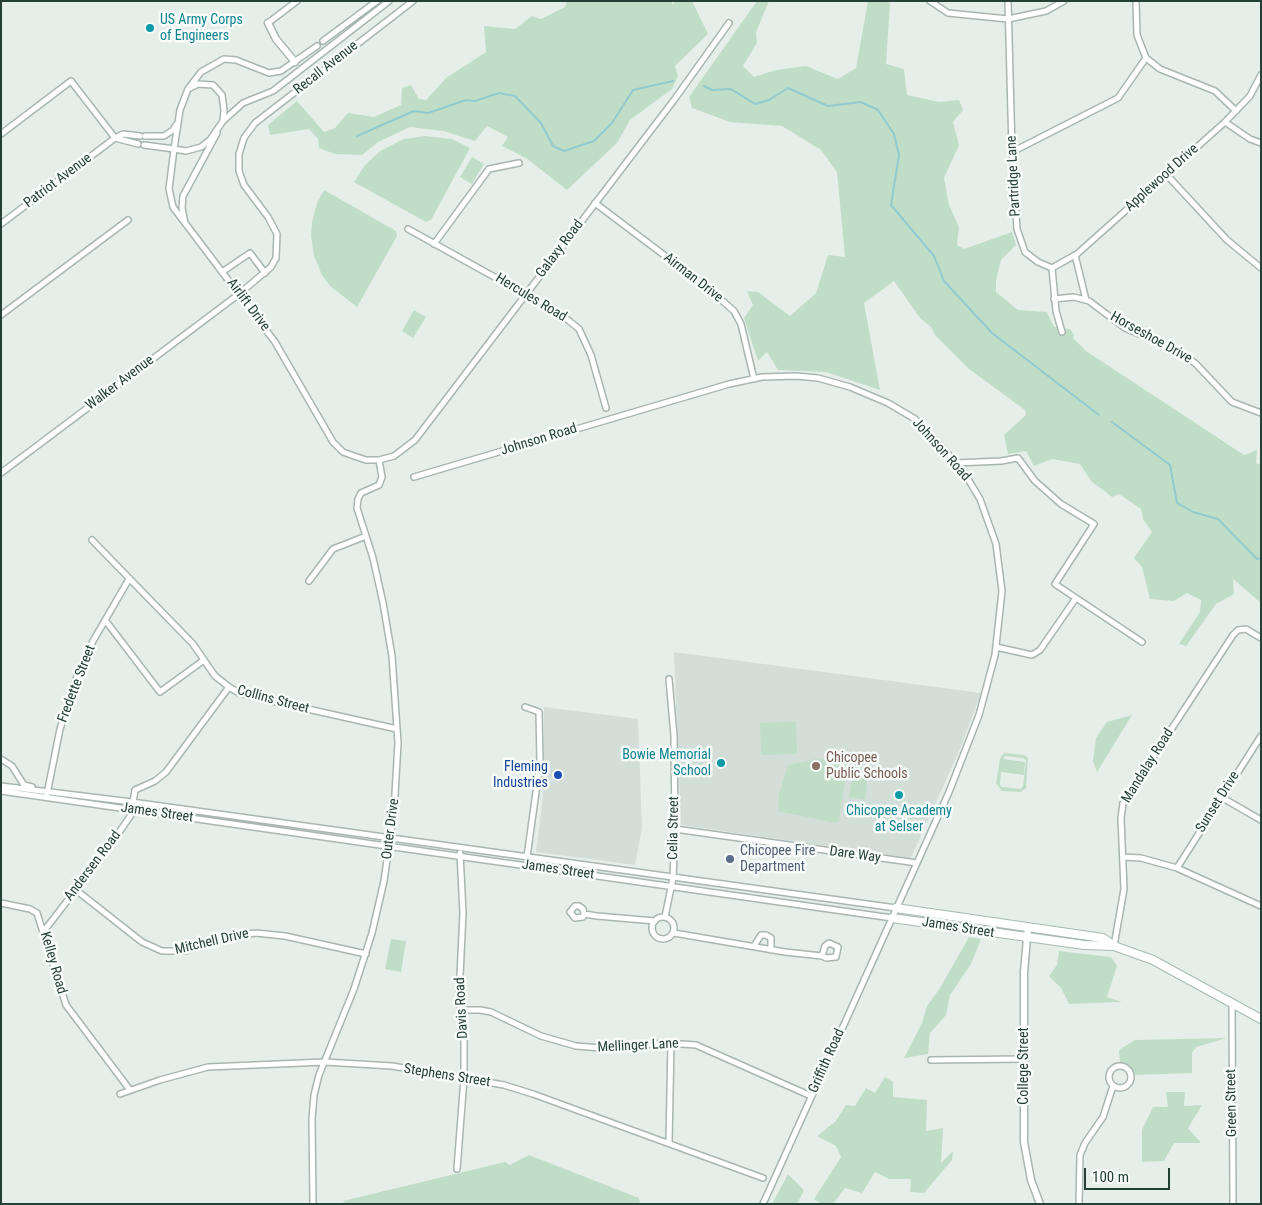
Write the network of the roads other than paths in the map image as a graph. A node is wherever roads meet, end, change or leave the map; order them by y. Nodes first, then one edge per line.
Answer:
1 (297, 1) edge
2 (377, 1) edge
3 (389, 1) edge
4 (413, 1) edge
5 (930, 1) edge
6 (1008, 1) edge
7 (1064, 1) edge
8 (1136, 1) edge
9 (1008, 19) junction
10 (268, 23) joint
11 (729, 23) dead end
12 (323, 42) dead end
13 (317, 46) dead end
14 (1146, 58) junction
15 (295, 62) junction
16 (1261, 75) edge
17 (188, 89) junction
18 (1236, 111) junction
19 (179, 116) junction
20 (222, 121) junction
21 (1225, 122) junction
22 (1, 134) edge
23 (114, 138) junction
24 (1261, 143) edge
25 (174, 149) junction
26 (1012, 152) junction
27 (519, 163) dead end
28 (1166, 174) junction
29 (595, 203) junction
30 (128, 220) dead end
31 (1, 224) edge
32 (186, 226) junction
33 (408, 230) dead end
34 (434, 244) junction
35 (1075, 256) junction
36 (1052, 268) junction
37 (1261, 268) edge
38 (222, 272) junction
39 (265, 273) junction
40 (239, 294) junction
41 (525, 294) junction
42 (1054, 298) junction
43 (1086, 300) junction
44 (1, 315) edge
45 (1062, 332) dead end
46 (754, 379) junction
47 (606, 408) dead end
48 (1261, 414) edge
49 (379, 460) junction
50 (956, 463) junction
51 (1, 473) edge
52 (414, 477) dead end
53 (366, 536) junction
54 (92, 540) dead end
55 (130, 579) junction
56 (310, 581) dead end
57 (1076, 598) junction
58 (105, 620) junction
59 (1261, 638) edge
60 (1142, 642) dead end
61 (996, 647) junction
62 (204, 660) junction
63 (669, 679) dead end
64 (229, 687) junction
65 (525, 707) dead end
66 (397, 729) junction
67 (1261, 736) edge
68 (1, 759) edge
69 (1, 786) edge
70 (46, 790) junction
71 (1, 791) edge
72 (1221, 797) junction
73 (46, 798) junction
74 (132, 802) junction
75 (131, 810) junction
76 (1261, 820) edge
77 (675, 829) junction
78 (391, 838) junction
79 (390, 846) junction
80 (461, 848) junction
81 (460, 856) junction
82 (527, 857) junction
83 (1123, 857) junction
84 (917, 863) junction
85 (1177, 868) junction
86 (673, 878) junction
87 (672, 886) junction
88 (76, 890) junction
89 (1, 903) edge
90 (1261, 906) edge
91 (896, 908) junction
92 (584, 914) dead end
93 (665, 917) junction
94 (892, 918) junction
95 (655, 921) junction
96 (1028, 927) junction
97 (44, 931) junction
98 (674, 932) junction
99 (1026, 938) junction
100 (754, 946) junction
101 (1114, 946) junction
102 (771, 950) junction
103 (366, 954) junction
104 (822, 956) dead end
105 (1232, 1003) junction
106 (462, 1010) junction
107 (1261, 1019) edge
108 (671, 1043) junction
109 (1024, 1059) junction
110 (931, 1060) dead end
111 (325, 1062) junction
112 (464, 1078) junction
113 (1113, 1086) junction
114 (130, 1090) junction
115 (120, 1094) dead end
116 (811, 1096) junction
117 (668, 1142) junction
118 (457, 1169) dead end
119 (763, 1178) dead end
120 (314, 1203) edge
121 (763, 1204) edge
122 (1040, 1204) edge
123 (1079, 1204) edge
124 (1233, 1204) edge

1 - 10 street
2 - 12 street
3 - 20 street
4 - 39 street, Recall Avenue
5 - 9 street
6 - 9 street, Partridge Lane
7 - 9 street
8 - 14 street
9 - 26 street, Partridge Lane
10 - 15 street
11 - 29 street, Galaxy Road
13 - 15 street
14 - 18 street
14 - 26 street
15 - 17 street
16 - 18 street, Applewood Drive
17 - 19 street
17 - 20 street
18 - 21 street, Applewood Drive
19 - 23 street
19 - 25 street, Airlift Drive
20 - 25 street
20 - 32 street
21 - 24 street
21 - 28 street, Applewood Drive
22 - 23 street
23 - 25 street
23 - 31 street, Patriot Avenue
25 - 32 street, Airlift Drive
26 - 36 street, Partridge Lane
27 - 34 street
28 - 35 street, Applewood Drive
28 - 37 street
29 - 41 street, Galaxy Road
29 - 46 street, Airman Drive
30 - 44 street
32 - 38 street, Airlift Drive
33 - 34 street, Hercules Road
34 - 41 street, Hercules Road
35 - 36 street, Applewood Drive
35 - 43 street
36 - 42 street
38 - 39 street
38 - 40 street, Airlift Drive
39 - 40 street, Walker Avenue
40 - 49 street, Airlift Drive
40 - 51 street, Walker Avenue
41 - 47 street, Hercules Road
41 - 49 street, Galaxy Road
42 - 43 street
42 - 45 street
43 - 48 street, Horseshoe Drive
46 - 50 street, Johnson Road
46 - 52 street, Johnson Road
49 - 53 street, Outer Drive
50 - 57 street
50 - 61 street, Johnson Road
53 - 56 street
53 - 66 street, Outer Drive
54 - 55 street, Collins Street
55 - 58 street, Fredette Street
55 - 62 street, Collins Street
57 - 60 street
57 - 61 street
58 - 62 street
58 - 70 street, Fredette Street
59 - 83 street, Mandalay Road
61 - 84 street, Johnson Road
62 - 64 street, Collins Street
63 - 77 street, Celia Street
64 - 66 street, Collins Street
64 - 74 street
65 - 82 street
66 - 78 street, Outer Drive
67 - 72 street, Sunset Drive
68 - 70 street, James Street
69 - 70 street, James Street
70 - 73 street, Fredette Street
70 - 74 street, James Street
71 - 73 street, James Street
72 - 76 street
72 - 85 street, Sunset Drive
73 - 75 street, James Street
74 - 75 street, Andersen Road
74 - 78 street, James Street
75 - 79 street, James Street
75 - 88 street, Andersen Road
77 - 84 street, Dare Way
77 - 86 street, Celia Street
78 - 79 street, Outer Drive
78 - 80 street, James Street
79 - 81 street, James Street
79 - 103 street, Outer Drive
80 - 81 street, Davis Road
80 - 82 street, James Street
81 - 87 street, James Street
81 - 106 street, Davis Road
82 - 86 street, James Street
83 - 85 street
83 - 101 street, Mandalay Road
84 - 91 street, Johnson Road
85 - 90 street
86 - 87 street, Celia Street
86 - 91 street, James Street
87 - 93 street, Celia Street
87 - 94 street, James Street
88 - 97 street, Andersen Road
88 - 103 street, Mitchell Drive
89 - 97 street, Kelley Road
91 - 94 street, Johnson Road
91 - 96 main road, James Street
92 - 95 street
93 - 95 street
93 - 98 street
94 - 99 main road, James Street
94 - 116 street, Griffith Road
95 - 98 street
96 - 99 street, College Street
96 - 101 main road, James Street
97 - 114 street, Kelley Road
98 - 100 street
99 - 101 main road, James Street
99 - 109 street, College Street
100 - 102 street
100 - 102 street
101 - 105 main road, James Street
102 - 104 street
103 - 111 street, Outer Drive
105 - 107 main road, James Street
105 - 124 street, Green Street
106 - 108 street, Mellinger Lane
106 - 112 street, Davis Road
108 - 116 street, Mellinger Lane
108 - 117 street
109 - 110 street
109 - 122 street, College Street
111 - 112 street, Stephens Street
111 - 114 street, Stephens Street
111 - 120 street, Outer Drive
112 - 117 street, Stephens Street
112 - 118 street, Davis Road
113 - 113 street
113 - 123 street
114 - 115 street, Stephens Street
116 - 121 street, Griffith Road
117 - 119 street, Stephens Street

